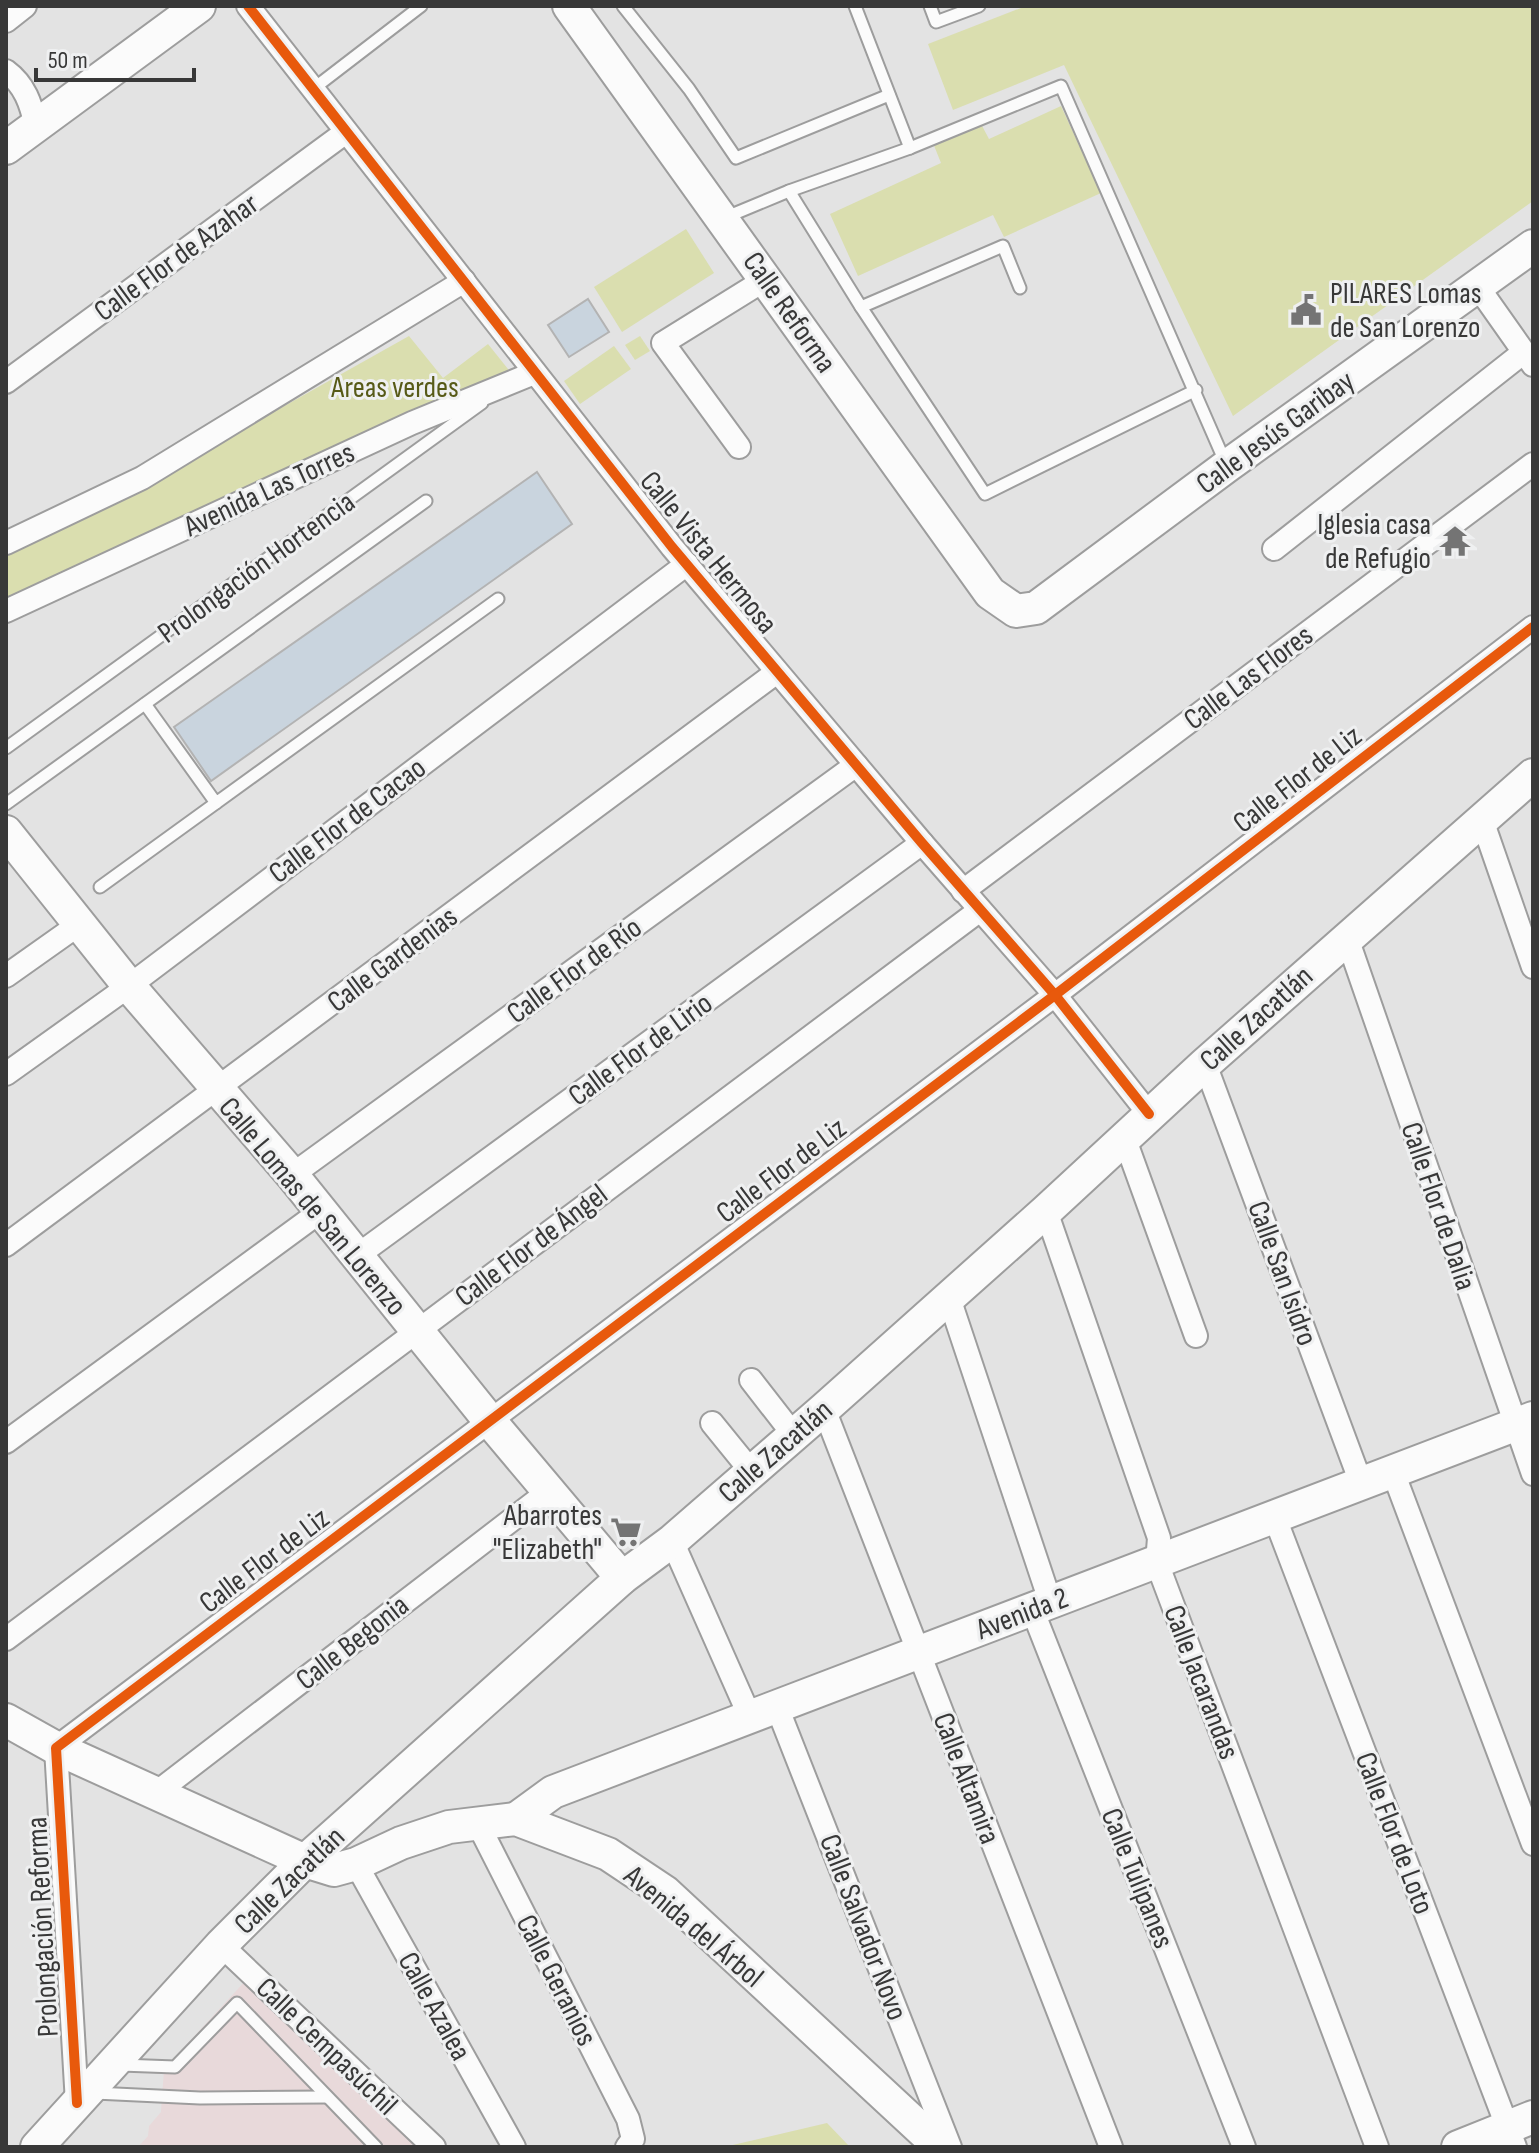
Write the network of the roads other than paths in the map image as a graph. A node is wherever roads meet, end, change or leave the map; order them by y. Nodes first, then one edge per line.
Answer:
1 (25, 6) edge
2 (199, 6) edge
3 (248, 6) edge
4 (421, 6) edge
5 (569, 6) edge
6 (623, 6) edge
7 (855, 6) edge
8 (930, 6) edge
9 (979, 6) edge
10 (6, 21) edge
11 (6, 71) edge
12 (313, 89) junction
13 (889, 95) junction
14 (36, 126) junction
15 (346, 132) junction
16 (6, 148) edge
17 (910, 148) junction
18 (789, 191) junction
19 (724, 218) junction
20 (1533, 246) edge
21 (766, 279) junction
22 (464, 281) junction
23 (1478, 287) junction
24 (1020, 288) dead end
25 (861, 307) junction
26 (1528, 359) edge
27 (534, 373) junction
28 (6, 382) edge
29 (506, 386) junction
30 (1196, 390) junction
31 (739, 447) dead end
32 (1533, 464) edge
33 (1227, 466) junction
34 (426, 501) dead end
35 (6, 543) edge
36 (1274, 549) dead end
37 (687, 564) junction
38 (498, 599) dead end
39 (6, 611) edge
40 (1016, 611) joint
41 (1533, 627) edge
42 (777, 672) junction
43 (145, 704) junction
44 (6, 748) edge
45 (856, 765) junction
46 (1533, 775) edge
47 (216, 803) junction
48 (6, 804) edge
49 (1482, 820) junction
50 (6, 832) edge
51 (922, 843) junction
52 (100, 887) dead end
53 (963, 891) junction
54 (980, 910) junction
55 (78, 925) junction
56 (1347, 938) junction
57 (1533, 967) edge
58 (6, 976) edge
59 (129, 986) junction
60 (1055, 995) junction
61 (1205, 1064) junction
62 (6, 1074) edge
63 (217, 1090) junction
64 (1149, 1114) junction
65 (1124, 1137) junction
66 (292, 1175) junction
67 (321, 1211) junction
68 (1046, 1211) junction
69 (6, 1245) edge
70 (358, 1255) junction
71 (949, 1298) junction
72 (417, 1331) junction
73 (1196, 1336) dead end
74 (751, 1380) dead end
75 (824, 1409) junction
76 (489, 1420) junction
77 (1524, 1421) edge
78 (712, 1423) dead end
79 (793, 1434) junction
80 (6, 1442) edge
81 (751, 1471) junction
82 (1393, 1472) junction
83 (1533, 1474) edge
84 (1361, 1483) junction
85 (548, 1492) junction
86 (1275, 1518) junction
87 (672, 1541) junction
88 (1157, 1563) junction
89 (622, 1578) junction
90 (1041, 1605) junction
91 (6, 1639) edge
92 (918, 1652) junction
93 (764, 1712) junction
94 (6, 1720) edge
95 (56, 1748) junction
96 (156, 1793) junction
97 (516, 1819) junction
98 (477, 1822) junction
99 (1533, 1844) edge
100 (305, 1861) junction
101 (356, 1864) junction
102 (221, 1945) junction
103 (110, 2065) junction
104 (326, 2097) junction
105 (82, 2098) junction
106 (1518, 2130) edge
107 (630, 2143) edge
108 (37, 2147) edge
109 (376, 2147) edge
110 (434, 2147) edge
111 (514, 2147) edge
112 (940, 2147) edge
113 (950, 2147) edge
114 (1111, 2147) edge
115 (1244, 2147) edge
116 (1377, 2147) edge
117 (1458, 2147) edge

1 - 10 street
2 - 14 street
3 - 12 street, Calle Vista Hermosa
4 - 12 lane
5 - 19 street, Calle Reforma
6 - 13 lane
7 - 13 lane
8 - 9 lane
11 - 14 street
12 - 15 street, Calle Vista Hermosa
13 - 17 lane
14 - 16 street
15 - 22 street, Calle Vista Hermosa
15 - 28 street, Calle Flor de Azahar
17 - 18 lane
17 - 30 lane
18 - 19 lane
18 - 25 lane
19 - 21 street, Calle Reforma
20 - 23 street, Calle Jesús Garibay
21 - 31 street
21 - 40 street, Calle Reforma
22 - 27 street, Calle Vista Hermosa
22 - 35 street
23 - 26 street
23 - 33 street, Calle Jesús Garibay
24 - 25 lane
25 - 30 lane
26 - 36 street
27 - 29 street, Avenida Las Torres
27 - 37 street, Calle Vista Hermosa
29 - 39 street, Avenida Las Torres
29 - 44 lane, Prolongación Hortencia
30 - 33 lane
32 - 53 street, Calle Las Flores
33 - 40 street, Calle Jesús Garibay
34 - 43 lane
37 - 42 street, Calle Vista Hermosa
37 - 59 street, Calle Flor de Cacao
38 - 47 lane
41 - 60 street, Calle Flor de Liz
42 - 45 street, Calle Vista Hermosa
42 - 63 street, Calle Gardenias
43 - 47 lane
43 - 48 lane
45 - 51 street, Calle Vista Hermosa
45 - 66 street, Calle Flor de Río
46 - 49 street, Calle Zacatlán
47 - 52 lane
49 - 56 street, Calle Zacatlán
49 - 57 street
50 - 55 street, Calle Lomas de San Lorenzo
51 - 53 street, Calle Vista Hermosa
51 - 70 street, Calle Flor de Lirio
53 - 54 street, Calle Vista Hermosa
54 - 60 street, Calle Vista Hermosa
54 - 72 street, Calle Flor de Ángel
55 - 58 street
55 - 59 street, Calle Lomas de San Lorenzo
56 - 61 street, Calle Zacatlán
56 - 77 street, Calle Flor de Dalia
59 - 62 street, Calle Flor de Cacao
59 - 63 street, Calle Lomas de San Lorenzo
60 - 64 street, Calle Vista Hermosa
60 - 76 street, Calle Flor de Liz
61 - 64 street, Calle Zacatlán
61 - 84 street, Calle San Isidro
63 - 66 street, Calle Lomas de San Lorenzo
63 - 69 street, Calle Gardenias
64 - 65 street, Calle Zacatlán
65 - 68 street, Calle Zacatlán
65 - 73 street
66 - 67 street, Calle Lomas de San Lorenzo
67 - 70 street, Calle Lomas de San Lorenzo
67 - 80 street
68 - 71 street, Calle Zacatlán
68 - 88 street, Calle Jacarandas
70 - 72 street, Calle Lomas de San Lorenzo
71 - 75 street, Calle Zacatlán
71 - 90 street, Calle Tulipanes
72 - 76 street, Calle Lomas de San Lorenzo
72 - 91 street, Calle Flor de Ángel
74 - 79 street
75 - 79 street, Calle Zacatlán
75 - 92 street, Calle Altamira
76 - 85 street, Calle Lomas de San Lorenzo
76 - 95 street, Calle Flor de Liz
77 - 82 street, Avenida 2
77 - 83 street, Calle Flor de Dalia
78 - 81 street
79 - 81 street, Calle Zacatlán
81 - 87 street, Calle Zacatlán
82 - 84 street, Avenida 2
82 - 99 street
84 - 86 street, Avenida 2
85 - 89 street, Calle Lomas de San Lorenzo
85 - 96 street, Calle Begonia
86 - 88 street, Avenida 2
86 - 106 street, Calle Flor de Loto
87 - 89 street, Calle Zacatlán
87 - 93 street, Calle Salvador Novo
88 - 90 street, Avenida 2
88 - 116 street, Calle Jacarandas
89 - 100 street, Calle Zacatlán
90 - 92 street, Avenida 2
90 - 115 street, Calle Tulipanes
92 - 93 street, Avenida 2
92 - 114 street, Calle Altamira
93 - 97 street, Avenida 2
93 - 113 street, Calle Salvador Novo
94 - 95 street, Avenida del Árbol
95 - 96 street, Avenida del Árbol
95 - 105 street, Prolongación Reforma
96 - 100 street, Avenida del Árbol
97 - 98 street, Avenida del Árbol
97 - 112 street, Avenida del Árbol
98 - 101 street, Avenida del Árbol
98 - 107 street, Calle Geranios
100 - 101 street, Avenida del Árbol
100 - 102 street, Calle Zacatlán
101 - 111 street, Calle Azalea
102 - 103 street, Calle Zacatlán
102 - 110 street, Calle Cempasúchil
103 - 104 lane
103 - 105 street, Calle Zacatlán
104 - 105 lane
104 - 109 lane
105 - 108 street, Calle Zacatlán
106 - 117 street

